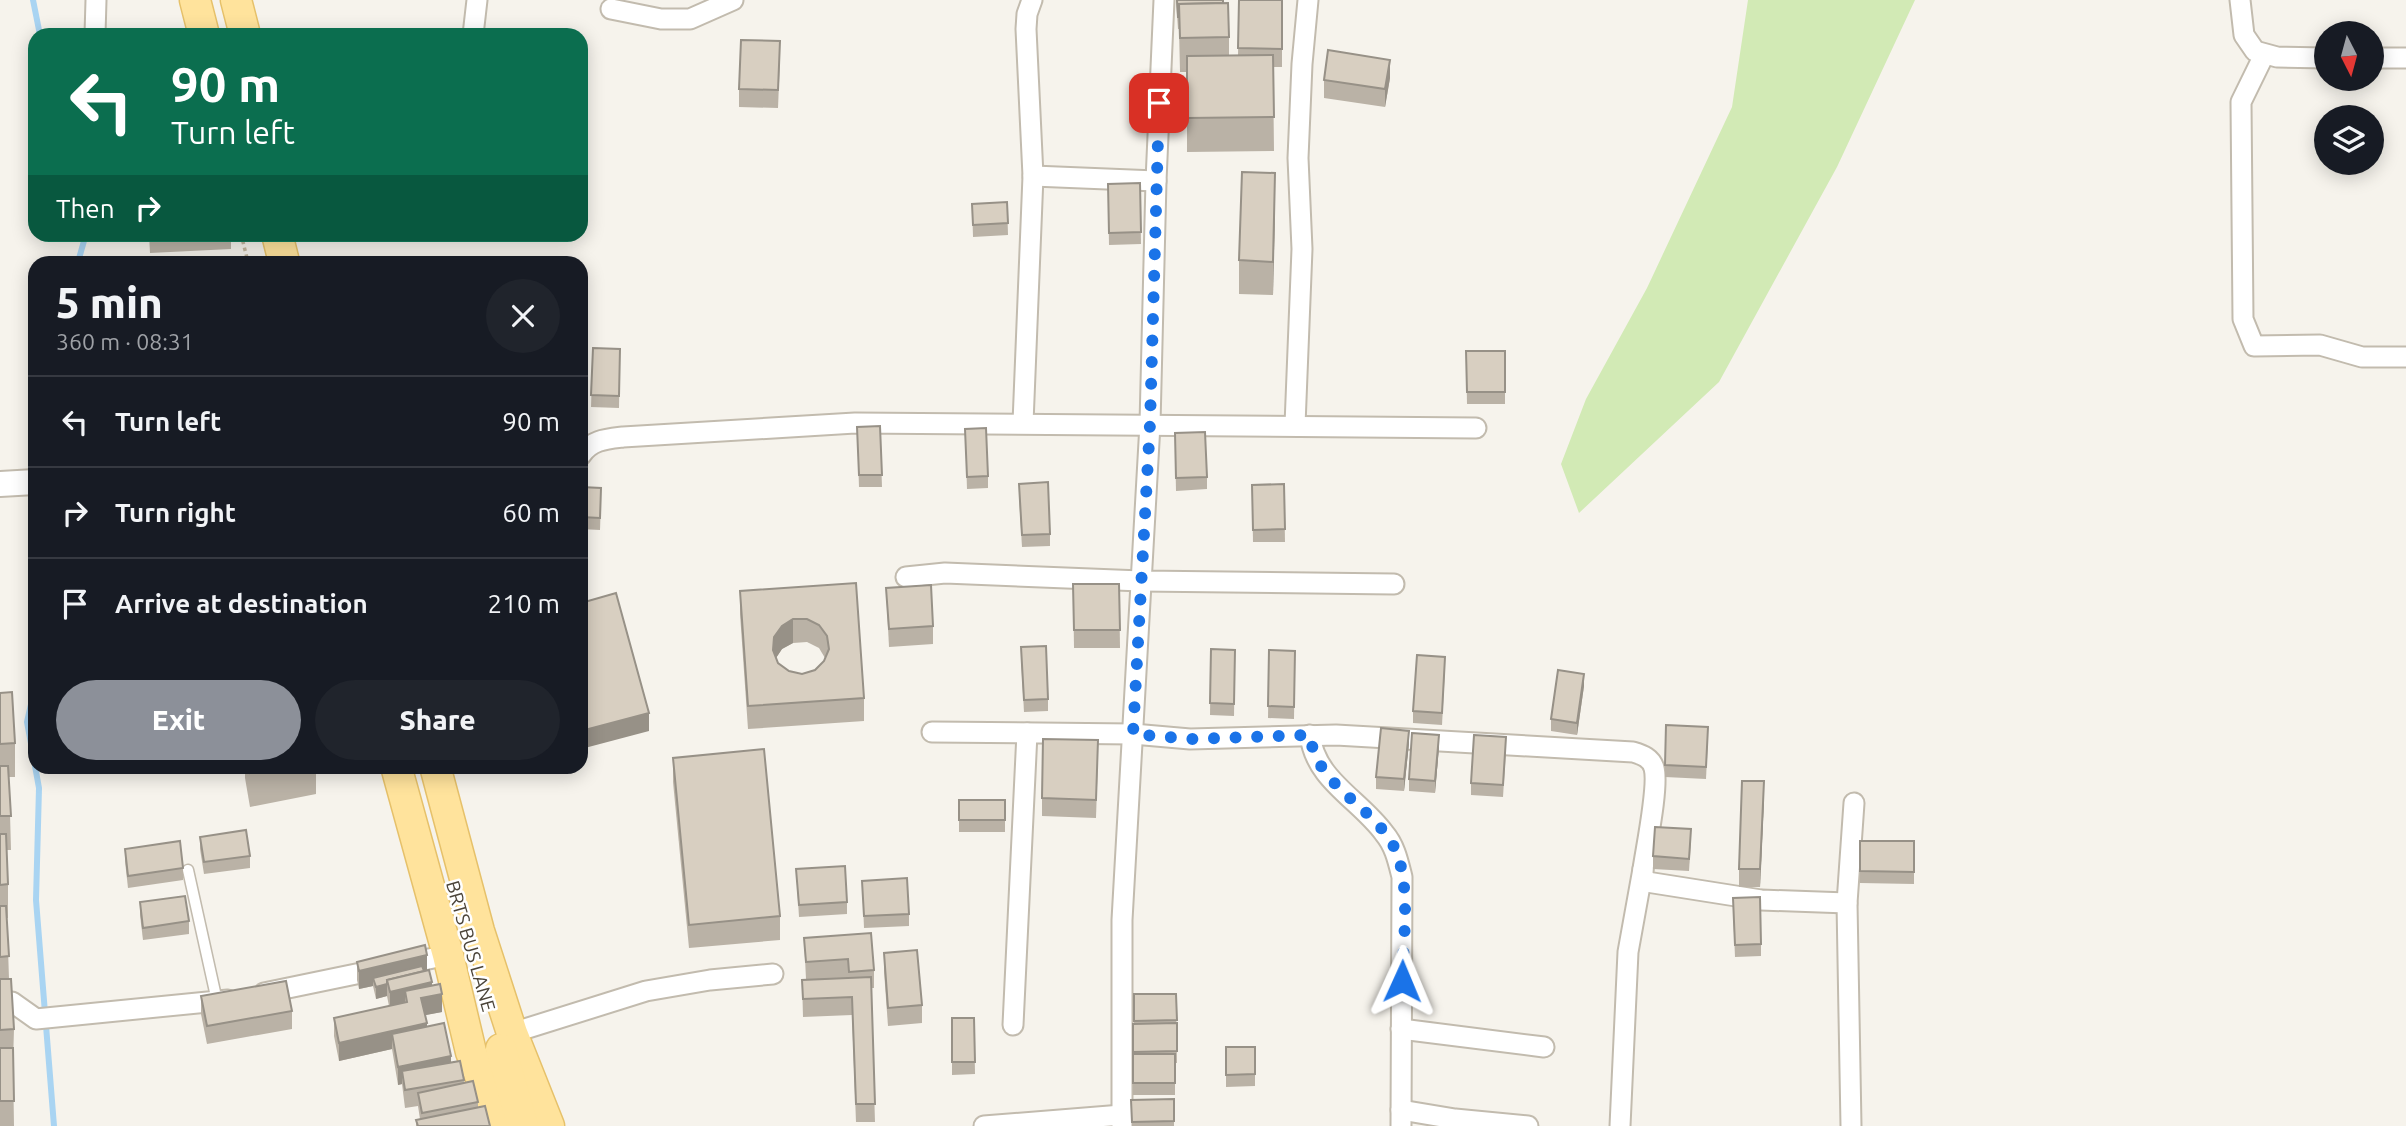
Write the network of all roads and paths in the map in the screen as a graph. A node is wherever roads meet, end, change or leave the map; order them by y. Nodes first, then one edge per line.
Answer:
1 (96, 0) edge
2 (195, 0) edge
3 (216, 0) edge
4 (236, 0) edge
5 (477, 0) edge
6 (733, 0) edge
7 (1032, 0) edge
8 (1164, 0) edge
9 (1308, 0) edge
10 (2240, 0) edge
11 (611, 9) dead end
12 (95, 28) edge
13 (202, 28) edge
14 (223, 28) edge
15 (243, 28) edge
16 (474, 28) edge
17 (2264, 55) junction
18 (2314, 57) edge
19 (2384, 58) edge
20 (2406, 58) edge
21 (1033, 176) junction
22 (1156, 181) junction
23 (2406, 357) edge
24 (1023, 423) junction
25 (1150, 424) junction
26 (1295, 425) junction
27 (1476, 428) dead end
28 (588, 446) edge
29 (28, 482) edge
30 (0, 484) edge
31 (906, 577) dead end
32 (1141, 581) junction
33 (1394, 584) dead end
34 (932, 732) dead end
35 (1027, 733) junction
36 (1133, 734) junction
37 (1310, 735) junction
38 (398, 774) edge
39 (422, 774) edge
40 (437, 774) edge
41 (1854, 803) dead end
42 (1643, 869) junction
43 (188, 870) dead end
44 (1847, 903) junction
45 (448, 955) junction
46 (773, 974) dead end
47 (217, 1001) junction
48 (0, 1002) edge
49 (1013, 1025) dead end
50 (1401, 1029) junction
51 (512, 1033) junction
52 (1544, 1047) dead end
53 (1401, 1118) edge
54 (1122, 1121) edge
55 (499, 1126) edge
56 (523, 1126) edge
57 (549, 1126) edge
58 (984, 1126) edge
59 (1528, 1126) edge
60 (1620, 1126) edge
61 (1851, 1126) edge

1 - 12 street
2 - 13 main road
3 - 14 main road
4 - 15 main road
5 - 16 street
6 - 11 street
7 - 21 street
8 - 22 street
9 - 26 street
10 - 17 street
17 - 18 street
17 - 23 street
19 - 20 street
21 - 22 street
21 - 24 street
22 - 25 street
24 - 25 street
24 - 28 street
25 - 26 street
25 - 32 street
26 - 27 street
29 - 30 street
31 - 32 street
32 - 33 street
32 - 36 street
34 - 35 street
35 - 36 street
35 - 49 street
36 - 37 street
36 - 54 street
37 - 42 street
37 - 50 street
38 - 45 main road
39 - 56 main road, BRTS BUS LANE
40 - 51 main road
41 - 44 street
42 - 44 street
42 - 60 street
43 - 47 lane
44 - 61 street
45 - 47 street
45 - 55 main road
46 - 51 street
47 - 48 street
50 - 52 street
50 - 53 street
51 - 57 main road
53 - 59 street
54 - 58 street

